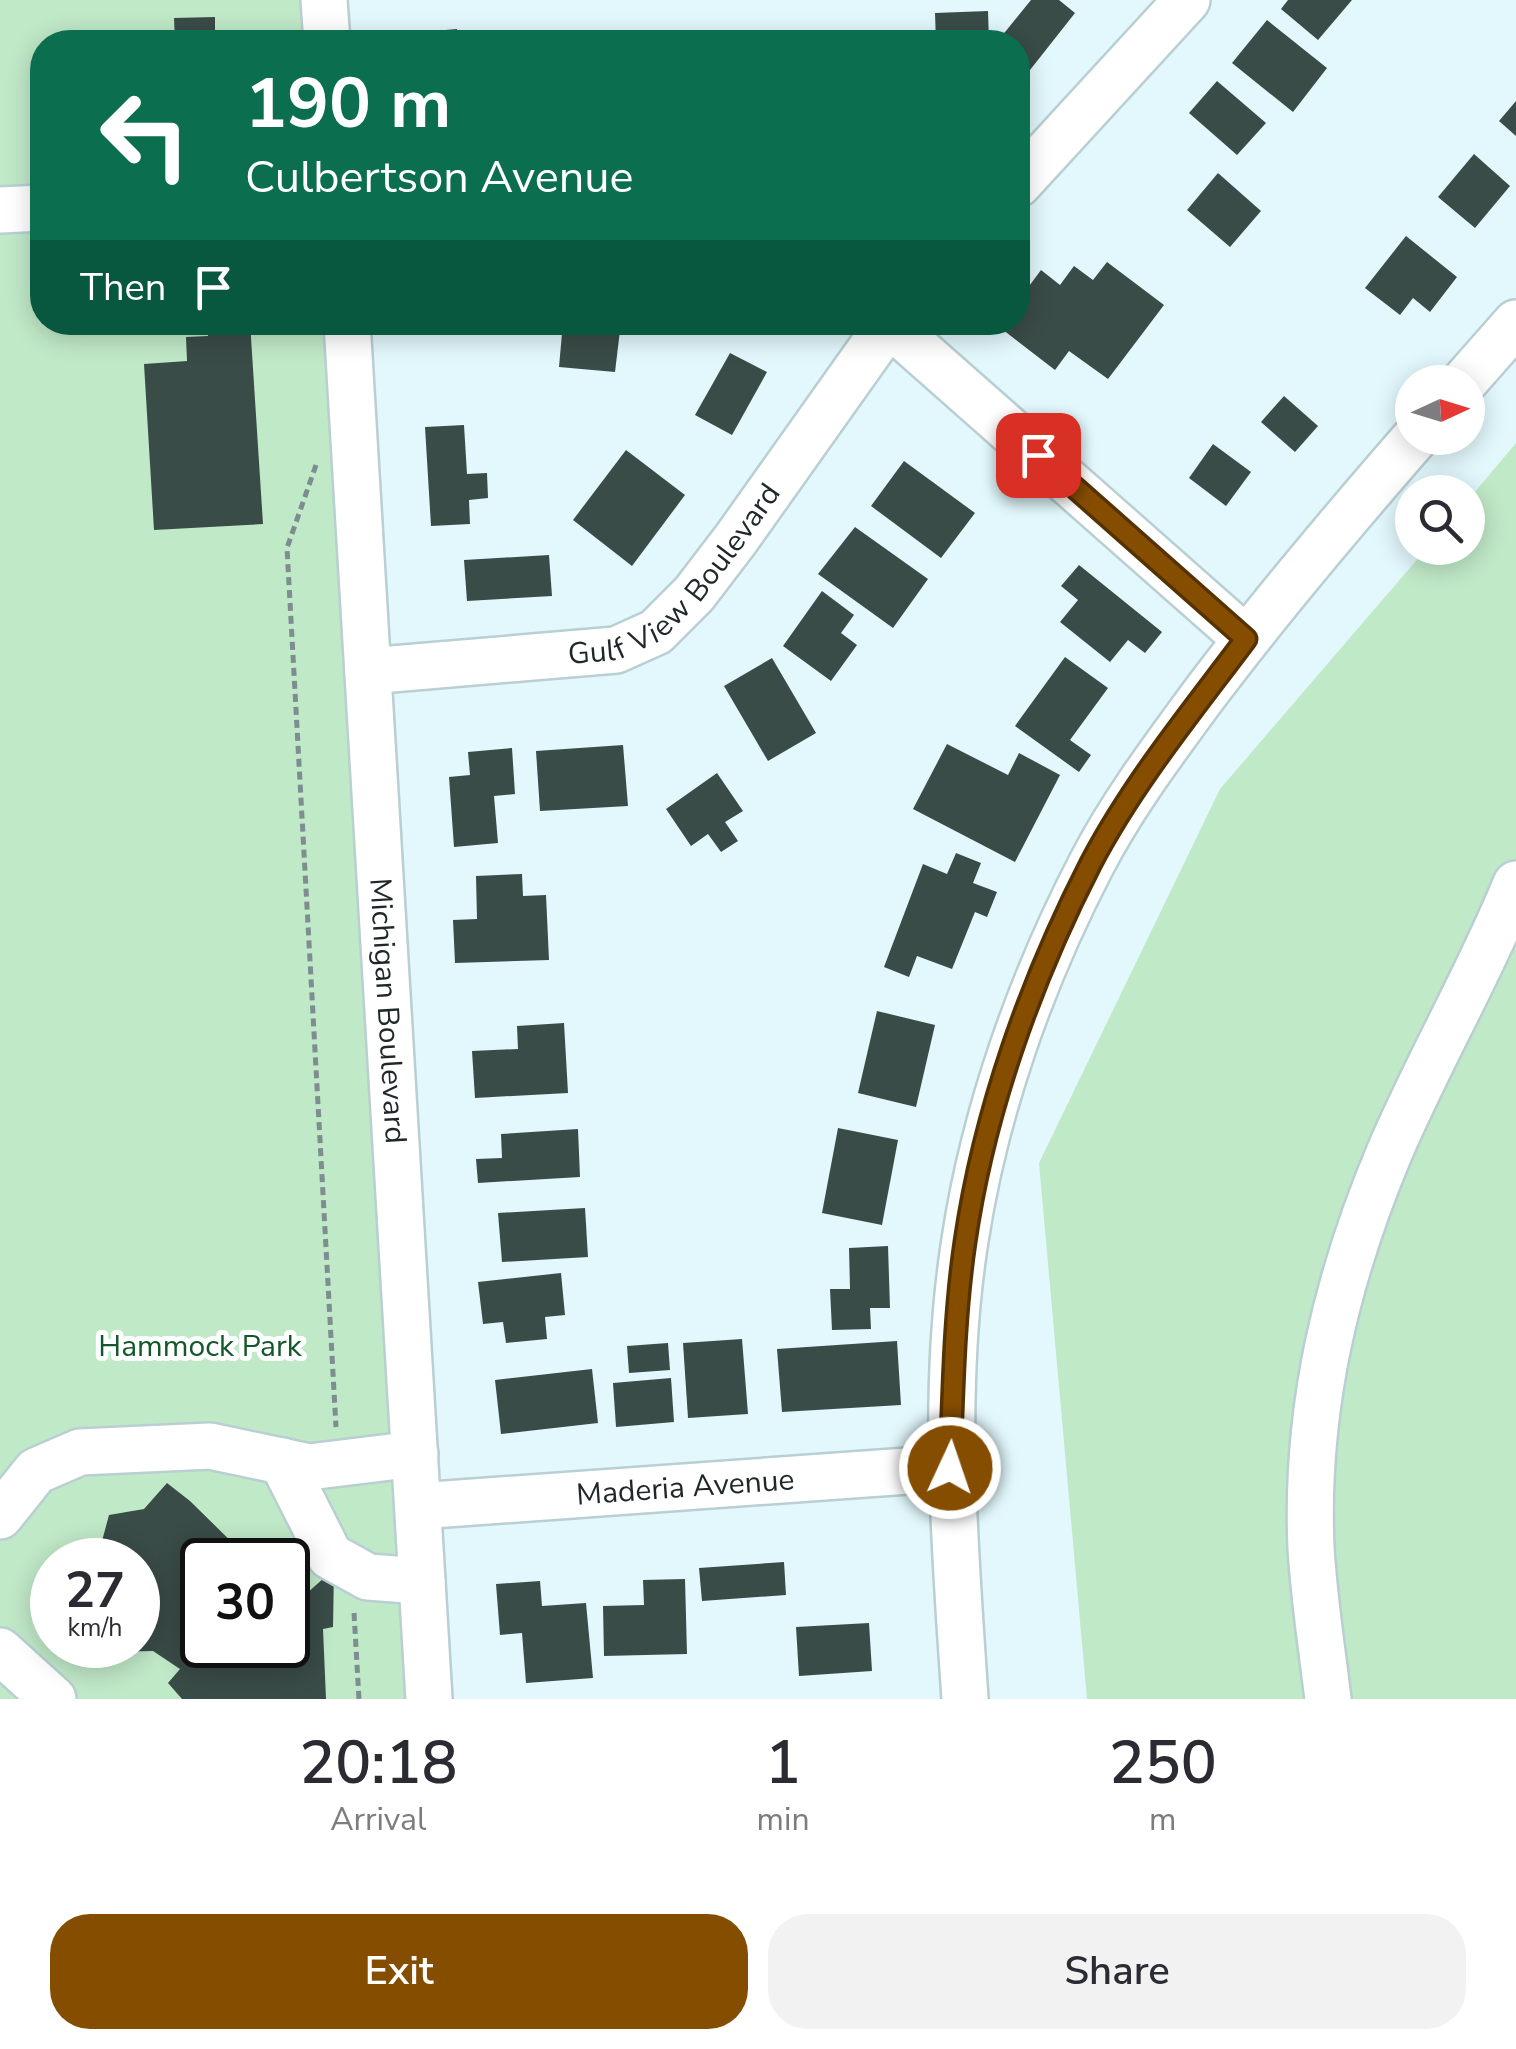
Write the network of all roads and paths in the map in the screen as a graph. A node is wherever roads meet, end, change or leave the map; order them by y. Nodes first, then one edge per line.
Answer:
1 (324, 0) edge
2 (1187, 0) edge
3 (326, 30) edge
4 (1030, 171) edge
5 (30, 209) edge
6 (0, 210) edge
7 (1516, 323) edge
8 (348, 335) edge
9 (880, 335) edge
10 (903, 335) edge
11 (1479, 365) edge
12 (320, 453) dead end
13 (1401, 455) edge
14 (1246, 639) junction
15 (368, 671) junction
16 (1516, 884) edge
17 (415, 1454) junction
18 (282, 1461) junction
19 (338, 1463) junction
20 (950, 1468) junction
21 (418, 1506) junction
22 (0, 1516) edge
23 (351, 1567) junction
24 (422, 1582) junction
25 (0, 1650) edge
26 (54, 1699) edge
27 (359, 1699) edge
28 (429, 1699) edge
29 (965, 1699) edge
30 (1328, 1699) edge

1 - 3 street
2 - 4 street
5 - 6 street
7 - 11 street
8 - 15 street, Michigan Boulevard
9 - 15 street, Gulf View Boulevard
10 - 14 street
12 - 19 path
13 - 14 street
14 - 20 street
15 - 17 street, Michigan Boulevard
16 - 30 street
17 - 19 street
17 - 21 street, Michigan Boulevard
18 - 19 street
18 - 22 street
18 - 23 street
20 - 21 street, Maderia Avenue
20 - 29 street
21 - 24 street, Michigan Boulevard
23 - 24 street
23 - 27 path
24 - 28 street, Michigan Boulevard
25 - 26 street

